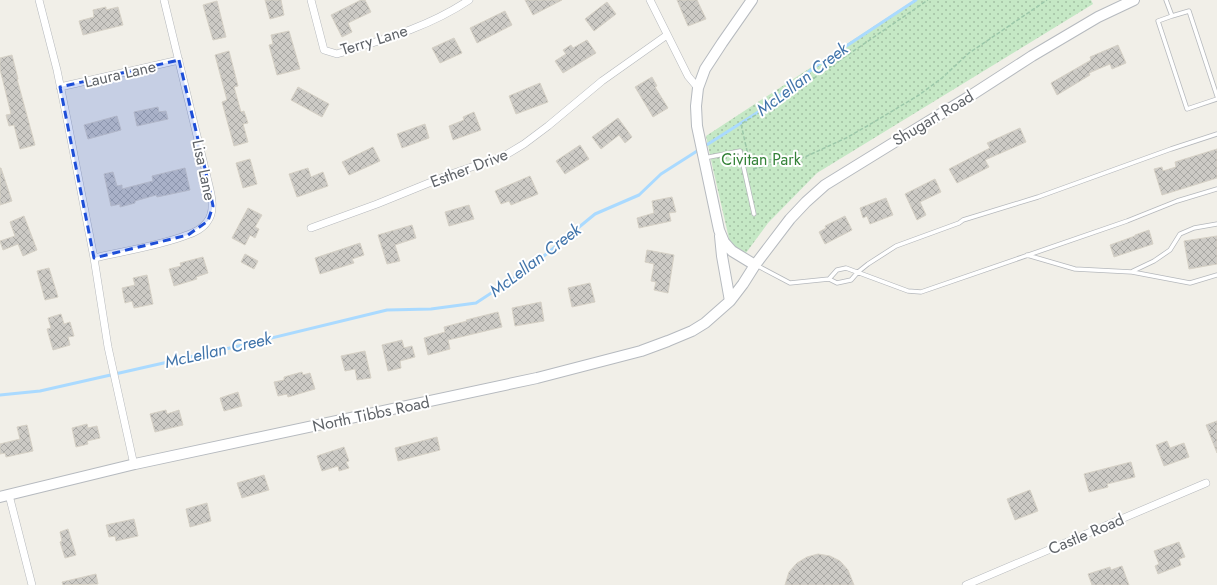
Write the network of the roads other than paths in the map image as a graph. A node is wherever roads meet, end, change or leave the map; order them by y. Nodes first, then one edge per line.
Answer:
1 (39, 0) edge
2 (164, 0) edge
3 (311, 0) edge
4 (469, 0) edge
5 (650, 0) edge
6 (752, 0) edge
7 (1134, 0) edge
8 (1166, 0) edge
9 (1172, 16) junction
10 (667, 35) junction
11 (179, 60) junction
12 (60, 87) junction
13 (698, 88) junction
14 (1217, 98) edge
15 (1217, 134) edge
16 (703, 157) junction
17 (1217, 189) edge
18 (754, 214) dead end
19 (1217, 224) edge
20 (311, 228) dead end
21 (719, 230) junction
22 (1026, 255) junction
23 (94, 258) junction
24 (755, 265) junction
25 (858, 272) junction
26 (1132, 272) junction
27 (1217, 275) edge
28 (829, 278) junction
29 (730, 301) junction
30 (134, 465) junction
31 (1206, 483) dead end
32 (4, 496) edge
33 (32, 585) edge
34 (966, 585) edge

1 - 12 street
2 - 11 street, Lisa Lane
3 - 4 street, Terry Lane
5 - 10 street
6 - 13 street
7 - 24 street, Shugart Road
8 - 9 lane
9 - 14 lane
9 - 14 lane
10 - 13 street
10 - 20 street, Esther Drive
11 - 12 street, Laura Lane
11 - 23 street, Lisa Lane
12 - 23 street
13 - 16 street
15 - 25 lane
16 - 18 lane
16 - 21 street
17 - 22 lane
19 - 26 lane
21 - 24 street
21 - 29 street
22 - 25 lane
22 - 26 lane
23 - 30 street
24 - 28 lane
24 - 29 street, North Tibbs Road
25 - 28 lane
25 - 28 lane
26 - 27 lane
29 - 30 street, North Tibbs Road
30 - 32 street, North Tibbs Road
31 - 34 street, Castle Road
32 - 33 street

